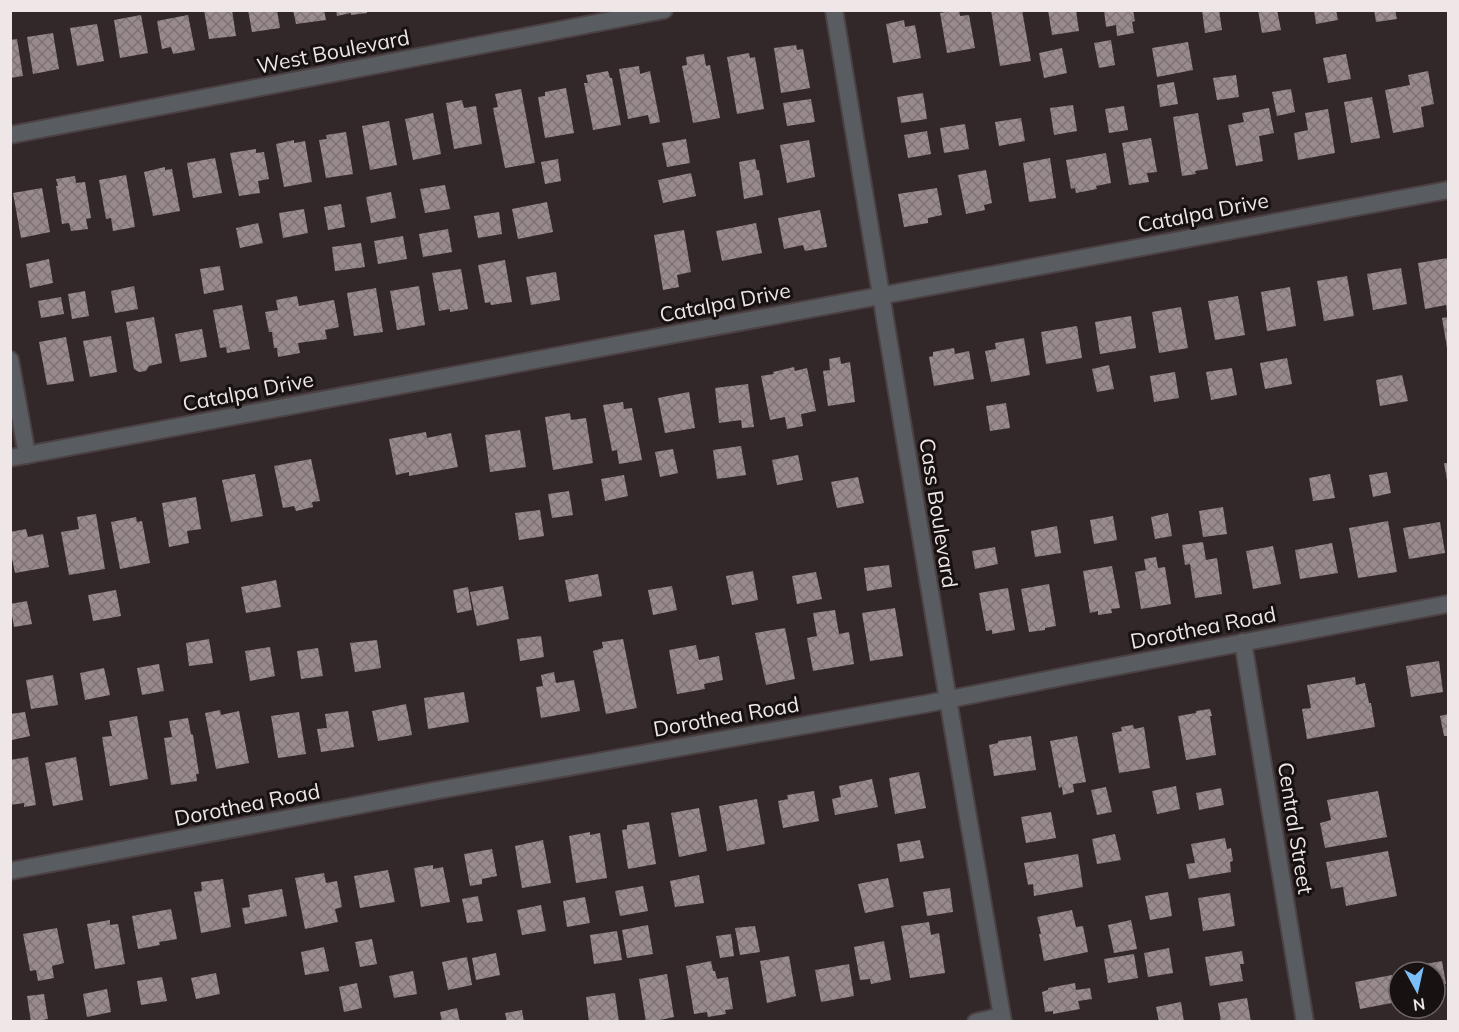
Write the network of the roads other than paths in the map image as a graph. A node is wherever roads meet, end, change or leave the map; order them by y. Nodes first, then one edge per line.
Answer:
1 (664, 10) edge
2 (834, 10) edge
3 (10, 135) edge
4 (1449, 190) edge
5 (881, 295) junction
6 (10, 360) edge
7 (19, 457) edge
8 (1449, 604) edge
9 (1243, 642) junction
10 (948, 699) junction
11 (10, 871) edge
12 (1003, 1019) edge
13 (976, 1022) edge
14 (1305, 1022) edge

1 - 3 street, West Boulevard
2 - 5 street, Cass Boulevard
4 - 5 street, Catalpa Drive
5 - 7 street, Catalpa Drive
5 - 10 street, Cass Boulevard
6 - 7 street
8 - 9 street, Dorothea Road
9 - 10 street, Dorothea Road
9 - 14 street, Central Street
10 - 11 street, Dorothea Road
10 - 12 street, Cass Boulevard
12 - 13 street

